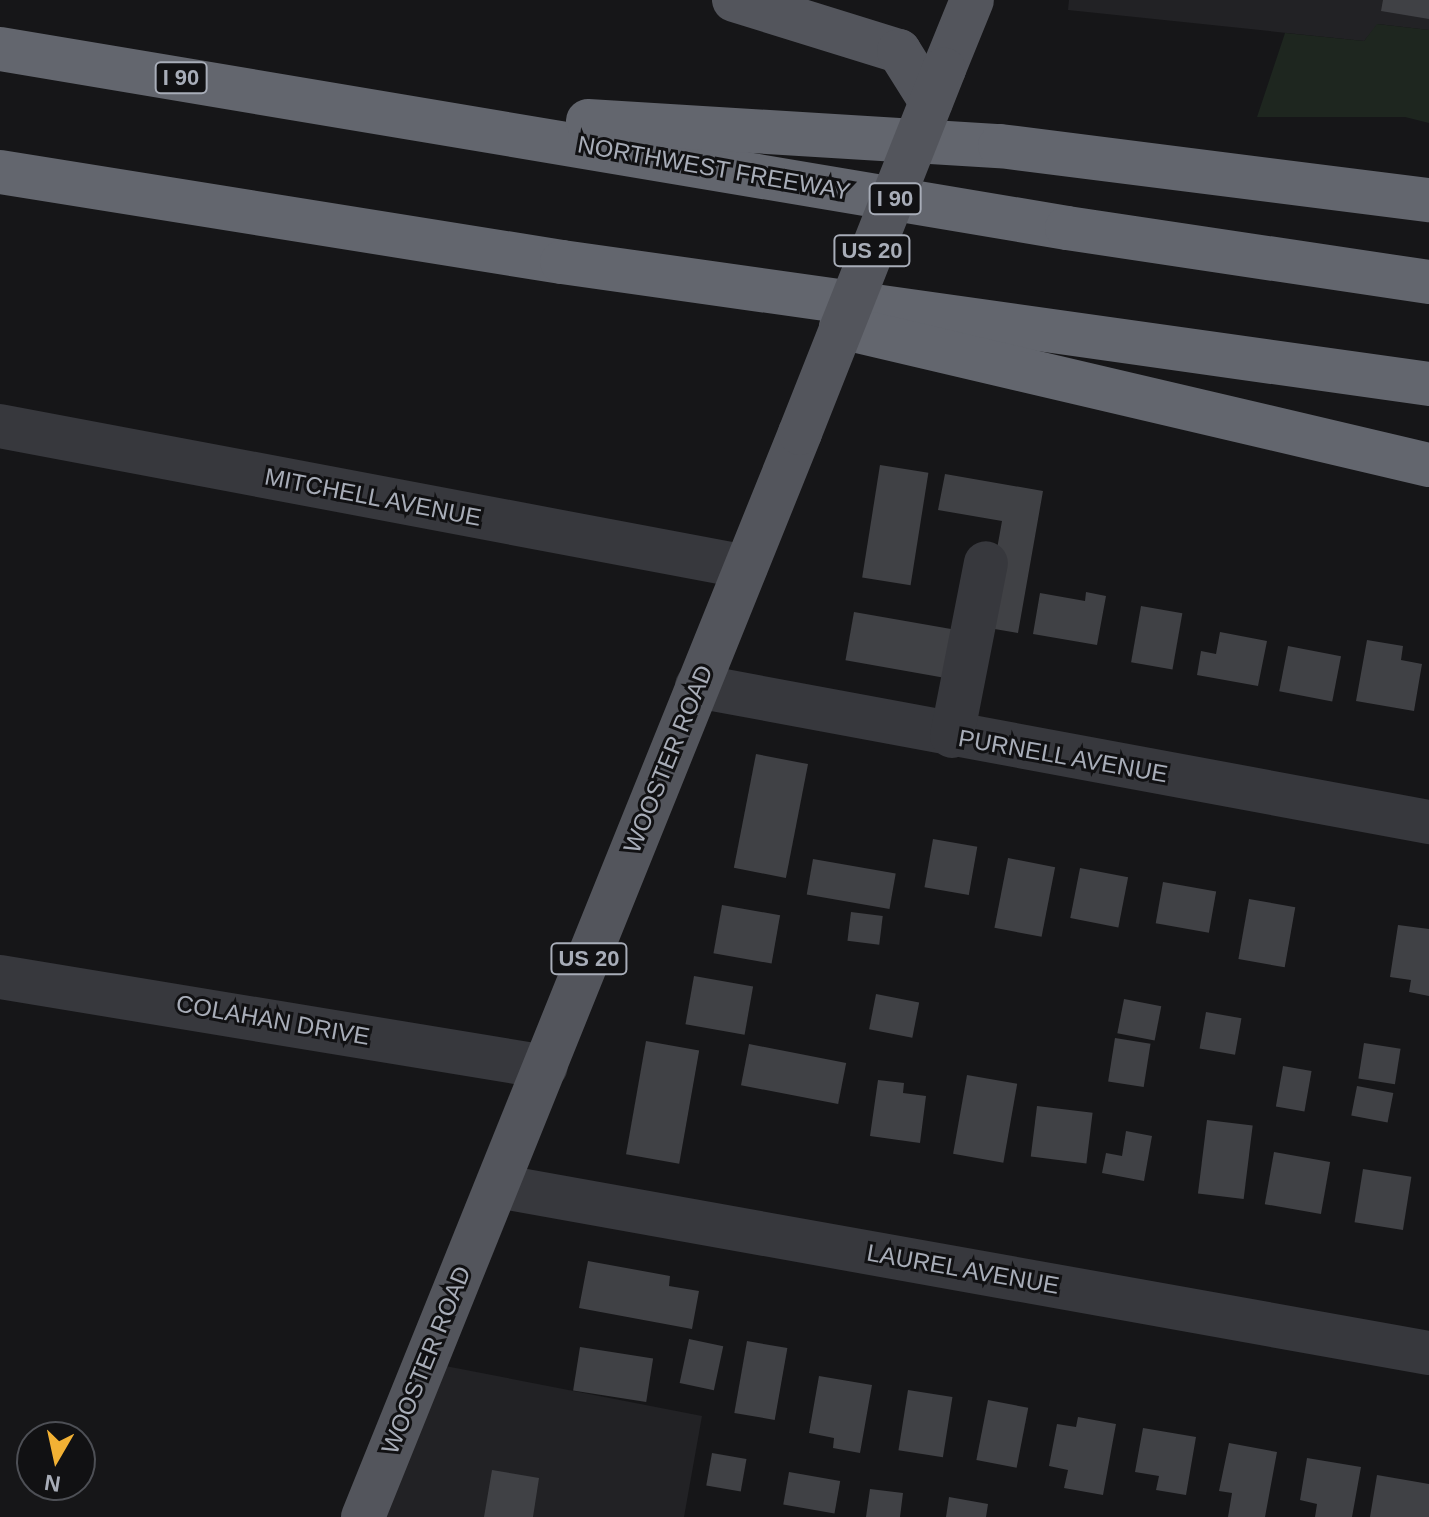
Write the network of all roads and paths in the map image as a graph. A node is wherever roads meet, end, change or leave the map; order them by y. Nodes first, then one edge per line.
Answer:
1 (734, 0) edge
2 (972, 0) edge
3 (0, 49) edge
4 (938, 86) junction
5 (363, 107) junction
6 (0, 172) edge
7 (1429, 200) edge
8 (562, 262) junction
9 (1429, 282) edge
10 (1429, 384) edge
11 (0, 426) edge
12 (1429, 465) edge
13 (986, 563) dead end
14 (746, 567) junction
15 (697, 686) junction
16 (952, 736) junction
17 (1429, 822) edge
18 (0, 977) edge
19 (546, 1067) junction
20 (497, 1186) junction
21 (1429, 1353) edge
22 (363, 1517) edge

1 - 4 main road
2 - 4 main road, WOOSTER ROAD / US 20
3 - 5 highway, NORTHWEST FREEWAY / I 90
4 - 14 main road, WOOSTER ROAD / US 20, bridge
5 - 7 highway
5 - 9 highway, NORTHWEST FREEWAY / I 90
6 - 8 highway
8 - 10 highway
8 - 12 highway
11 - 14 street, MITCHELL AVENUE
13 - 16 street
14 - 15 main road, WOOSTER ROAD / US 20
15 - 16 street, PURNELL AVENUE
15 - 19 main road, WOOSTER ROAD / US 20
16 - 17 street, PURNELL AVENUE
18 - 19 street, COLAHAN DRIVE
19 - 20 main road, WOOSTER ROAD / US 20
20 - 21 street, LAUREL AVENUE
20 - 22 main road, WOOSTER ROAD / US 20

